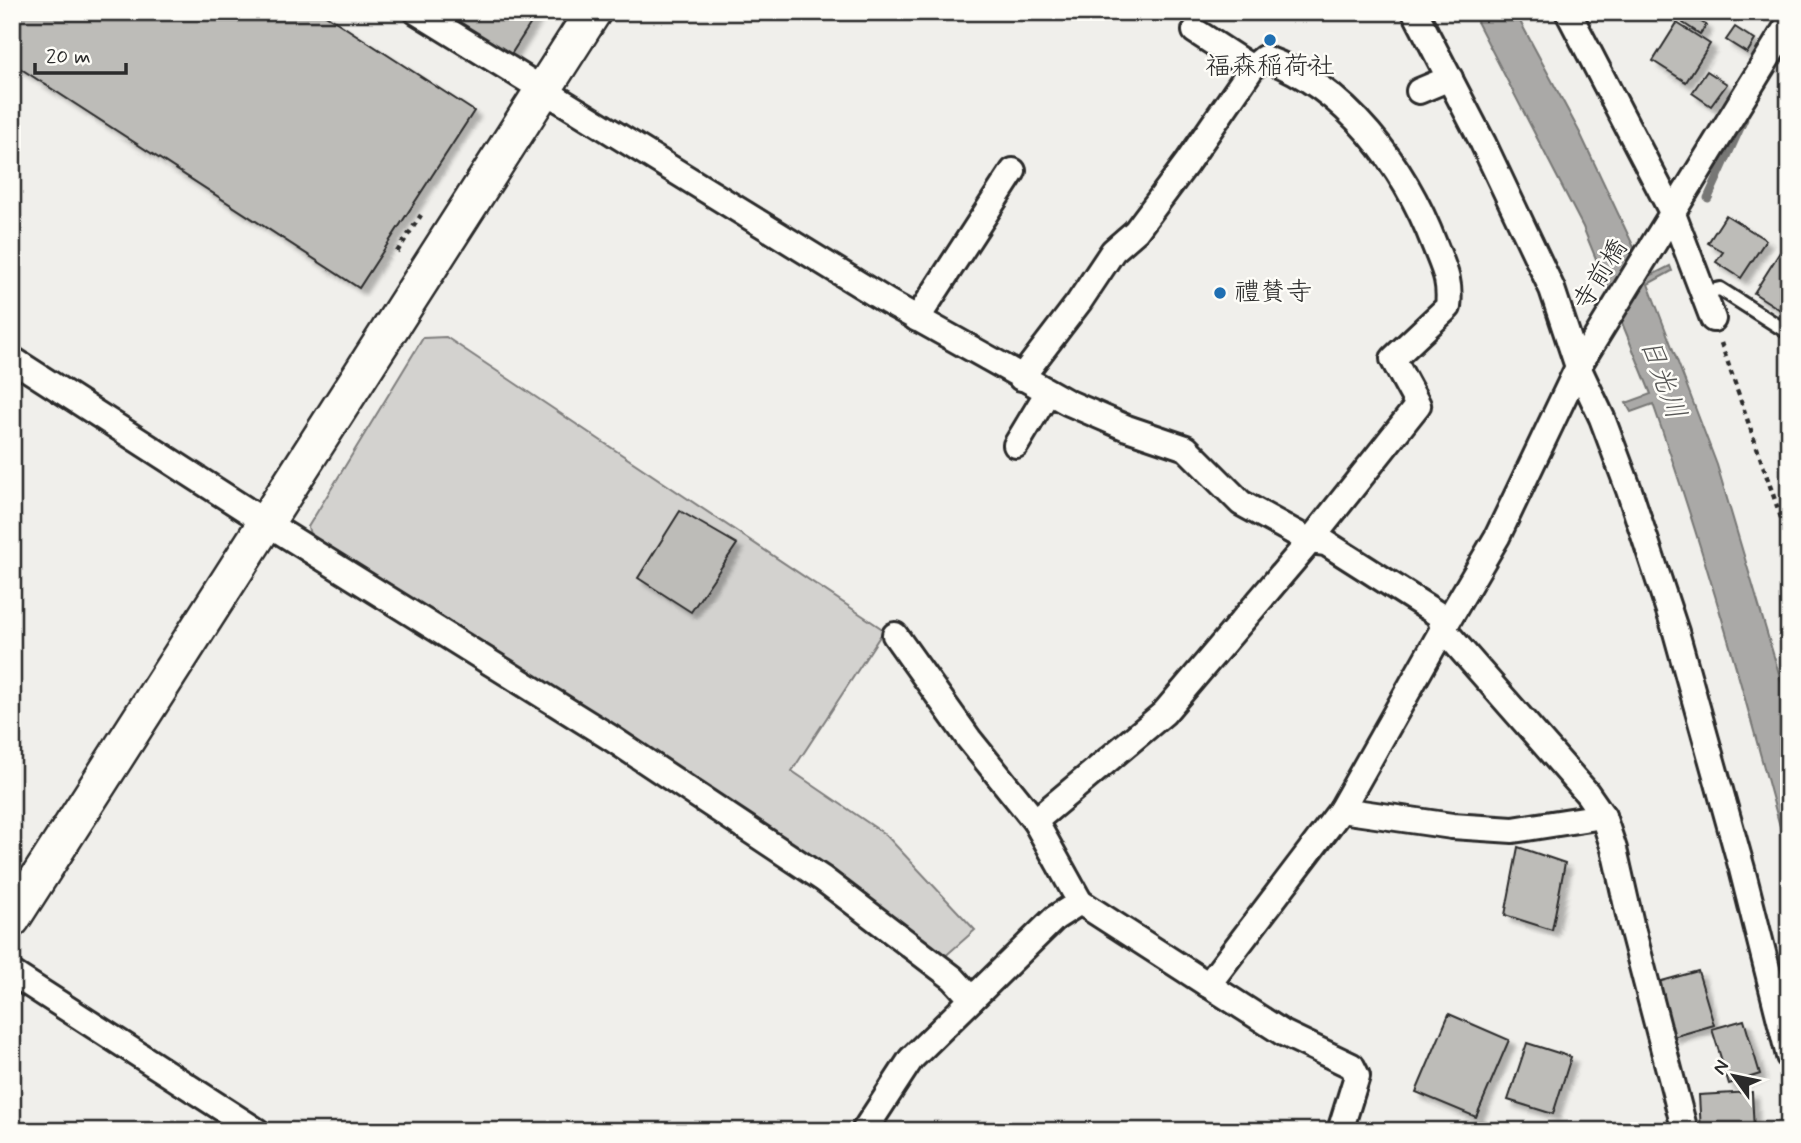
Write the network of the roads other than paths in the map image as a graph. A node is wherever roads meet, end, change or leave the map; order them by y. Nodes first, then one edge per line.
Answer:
1 (417, 12) edge
2 (593, 12) edge
3 (1415, 12) edge
4 (1568, 12) edge
5 (1789, 23) edge
6 (1195, 32) dead end
7 (1252, 68) junction
8 (1450, 78) junction
9 (542, 89) junction
10 (1419, 91) dead end
11 (1013, 171) dead end
12 (1673, 214) junction
13 (1703, 293) junction
14 (917, 318) junction
15 (1713, 319) road end
16 (1789, 333) edge
17 (12, 359) edge
18 (1578, 367) junction
19 (1021, 378) junction
20 (1048, 393) junction
21 (1016, 444) dead end
22 (265, 522) junction
23 (1310, 541) junction
24 (1443, 629) junction
25 (895, 635) dead end
26 (1341, 810) junction
27 (1603, 816) junction
28 (1035, 821) junction
29 (1080, 902) junction
30 (12, 919) edge
31 (12, 974) edge
32 (1208, 985) junction
33 (972, 999) junction
34 (1789, 1056) edge
35 (257, 1131) edge
36 (864, 1131) edge
37 (1340, 1131) edge
38 (1685, 1131) edge

1 - 9 street
2 - 9 street
3 - 8 street
4 - 12 street
5 - 12 street, 寺前橋
6 - 7 street
7 - 19 street
7 - 23 street
8 - 10 street
8 - 18 street
9 - 14 street
9 - 22 street
11 - 14 street
12 - 13 street
12 - 18 street, 寺前橋
13 - 15 street
13 - 16 lane
14 - 19 street
17 - 22 street
18 - 24 street, 寺前橋
18 - 34 street
19 - 20 street
20 - 21 street
20 - 23 street
22 - 30 street
22 - 33 street
23 - 24 street
23 - 28 street
24 - 26 street, 寺前橋
24 - 27 street
25 - 28 street
26 - 27 street
26 - 32 street, 寺前橋
27 - 38 street
28 - 29 street
29 - 32 street
29 - 33 street
31 - 35 street
32 - 37 street
33 - 36 street

